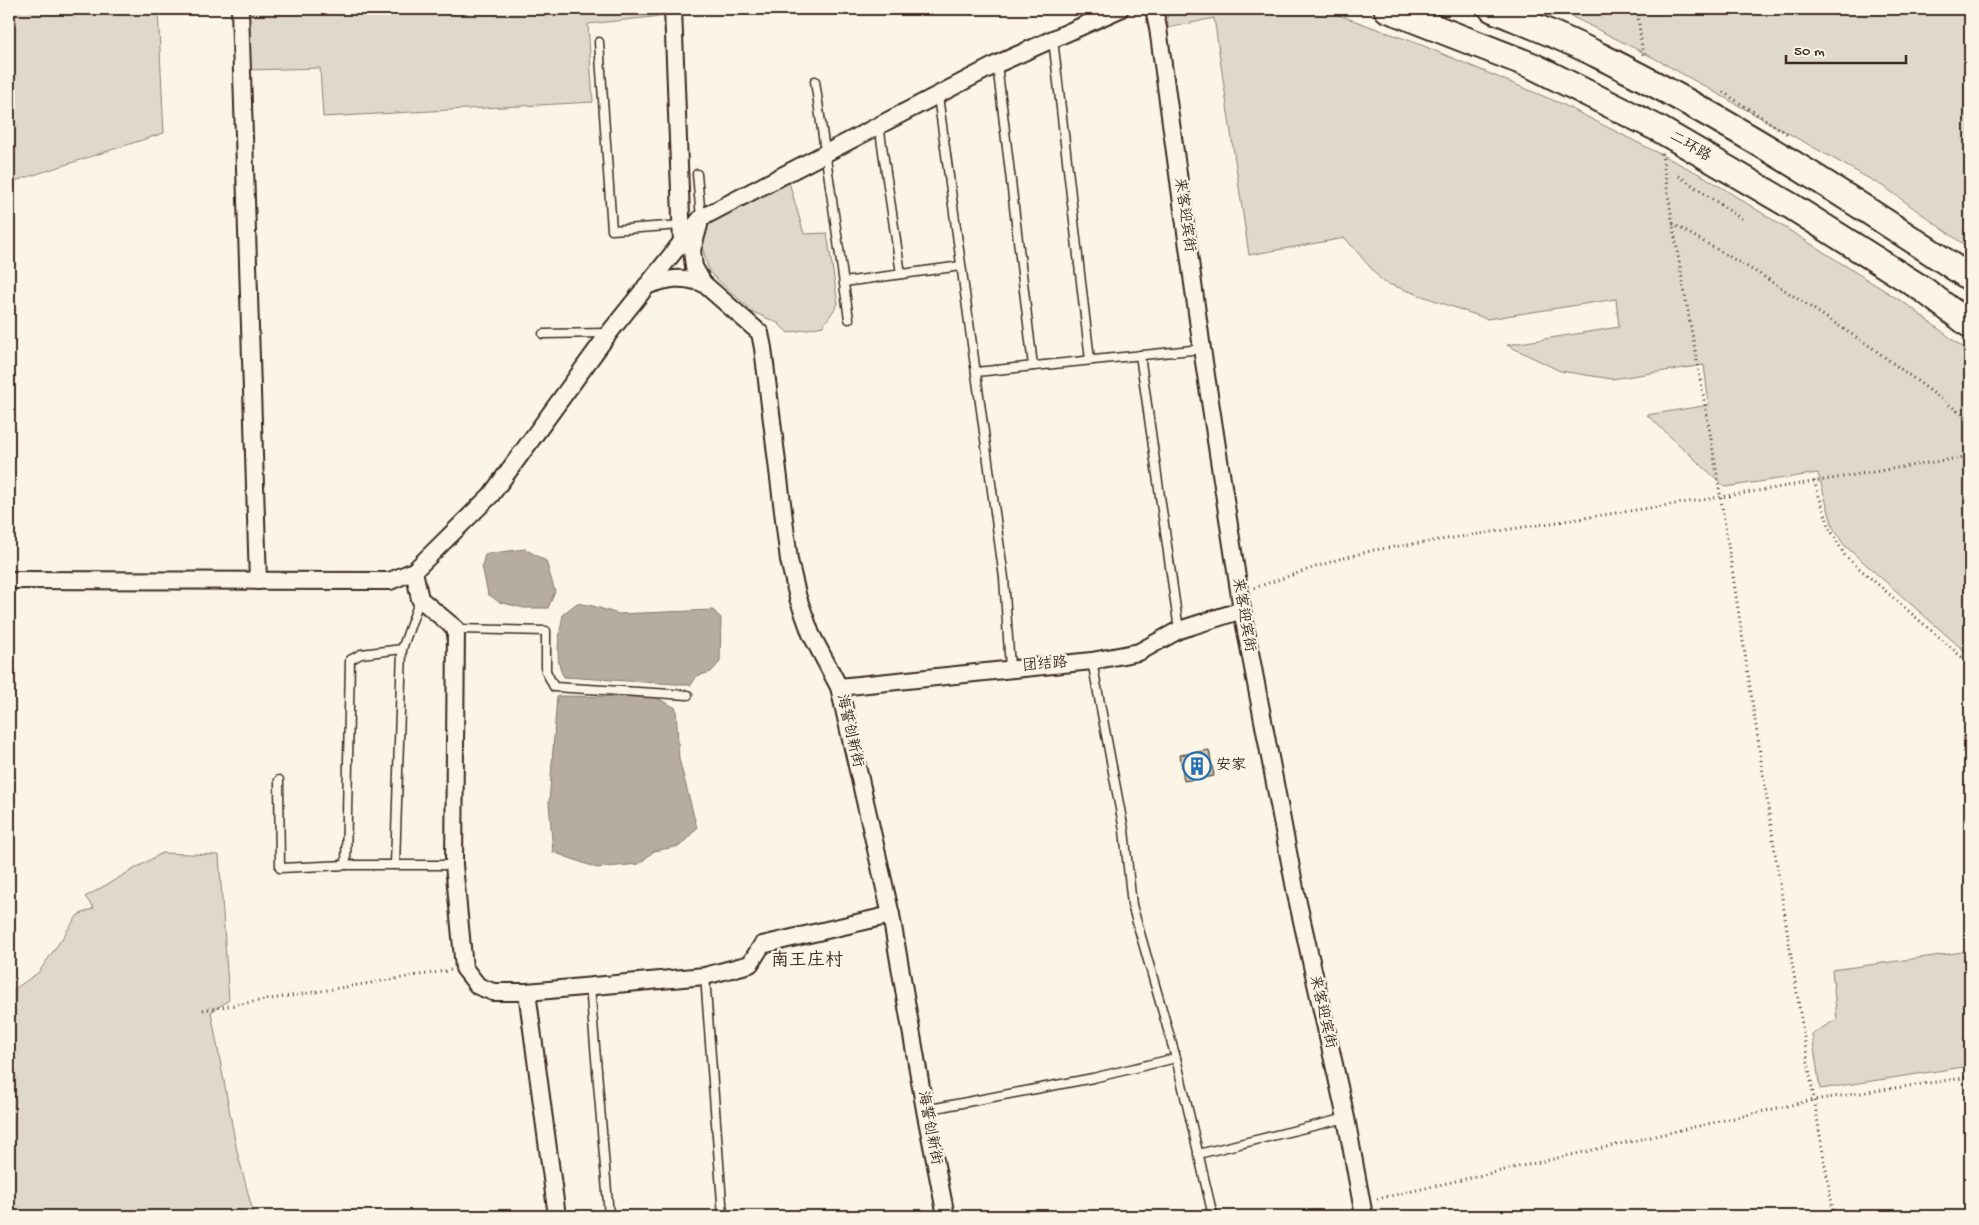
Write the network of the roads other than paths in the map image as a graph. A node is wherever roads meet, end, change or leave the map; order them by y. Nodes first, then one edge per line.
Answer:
1 (240, 9) edge
2 (672, 9) edge
3 (1120, 9) edge
4 (1154, 9) edge
5 (1387, 9) edge
6 (1492, 9) edge
7 (1053, 37) junction
8 (599, 42) dead end
9 (997, 64) junction
10 (815, 81) dead end
11 (938, 96) junction
12 (879, 125) junction
13 (825, 153) junction
14 (697, 174) dead end
15 (701, 218) junction
16 (681, 225) junction
17 (682, 243) junction
18 (962, 266) junction
19 (901, 274) junction
20 (1970, 278) edge
21 (844, 282) junction
22 (704, 283) junction
23 (646, 286) junction
24 (849, 320) dead end
25 (1970, 325) edge
26 (609, 333) junction
27 (543, 334) dead end
28 (1202, 349) junction
29 (1140, 355) junction
30 (1090, 360) junction
31 (1033, 366) junction
32 (976, 372) junction
33 (414, 571) junction
34 (9, 580) edge
35 (258, 581) junction
36 (420, 599) junction
37 (1242, 610) junction
38 (456, 629) junction
39 (1179, 630) junction
40 (402, 649) junction
41 (1092, 661) junction
42 (1010, 668) junction
43 (839, 687) junction
44 (688, 695) dead end
45 (279, 780) dead end
46 (346, 865) junction
47 (395, 865) junction
48 (454, 865) junction
49 (891, 915) junction
50 (705, 976) junction
51 (590, 986) junction
52 (527, 992) junction
53 (1176, 1058) junction
54 (925, 1110) junction
55 (1346, 1118) junction
56 (1198, 1154) junction
57 (1363, 1209) edge
58 (557, 1216) edge
59 (609, 1216) edge
60 (723, 1216) edge
61 (946, 1216) edge
62 (1213, 1216) edge

1 - 35 street
2 - 16 street
3 - 7 street
4 - 28 street, 来客迎宾街
5 - 25 main road, 二环路
6 - 20 main road
7 - 9 street
7 - 30 lane
8 - 16 lane
9 - 11 street
9 - 31 lane
10 - 13 lane
11 - 12 street
11 - 18 lane
12 - 13 street
12 - 19 lane
13 - 15 street
13 - 21 lane
14 - 15 lane
15 - 17 street
15 - 22 street, 海誓创新街
16 - 17 street
17 - 23 street
18 - 19 lane
18 - 32 lane
19 - 21 lane
21 - 24 lane
22 - 23 street
22 - 43 street, 海誓创新街
23 - 26 street
26 - 27 lane
26 - 33 street
28 - 29 lane
28 - 37 street, 来客迎宾街
29 - 30 lane
29 - 39 lane
30 - 31 lane
31 - 32 lane
32 - 42 lane
33 - 35 street
33 - 36 street
34 - 35 street
36 - 38 street
36 - 40 lane
37 - 39 street, 团结路
37 - 55 street, 来客迎宾街
38 - 44 lane
38 - 48 street
39 - 41 street, 团结路
40 - 46 lane
40 - 47 lane
41 - 42 street, 团结路
41 - 53 lane
42 - 43 street, 团结路
43 - 49 street, 海誓创新街
45 - 46 lane
46 - 47 lane
47 - 48 lane
48 - 52 street
49 - 50 street
49 - 54 street, 海誓创新街
50 - 51 street
50 - 60 lane
51 - 52 street
51 - 59 lane
52 - 58 street
53 - 54 lane
53 - 56 lane
54 - 61 street, 海誓创新街
55 - 56 lane
55 - 57 street, 来客迎宾街
56 - 62 lane

